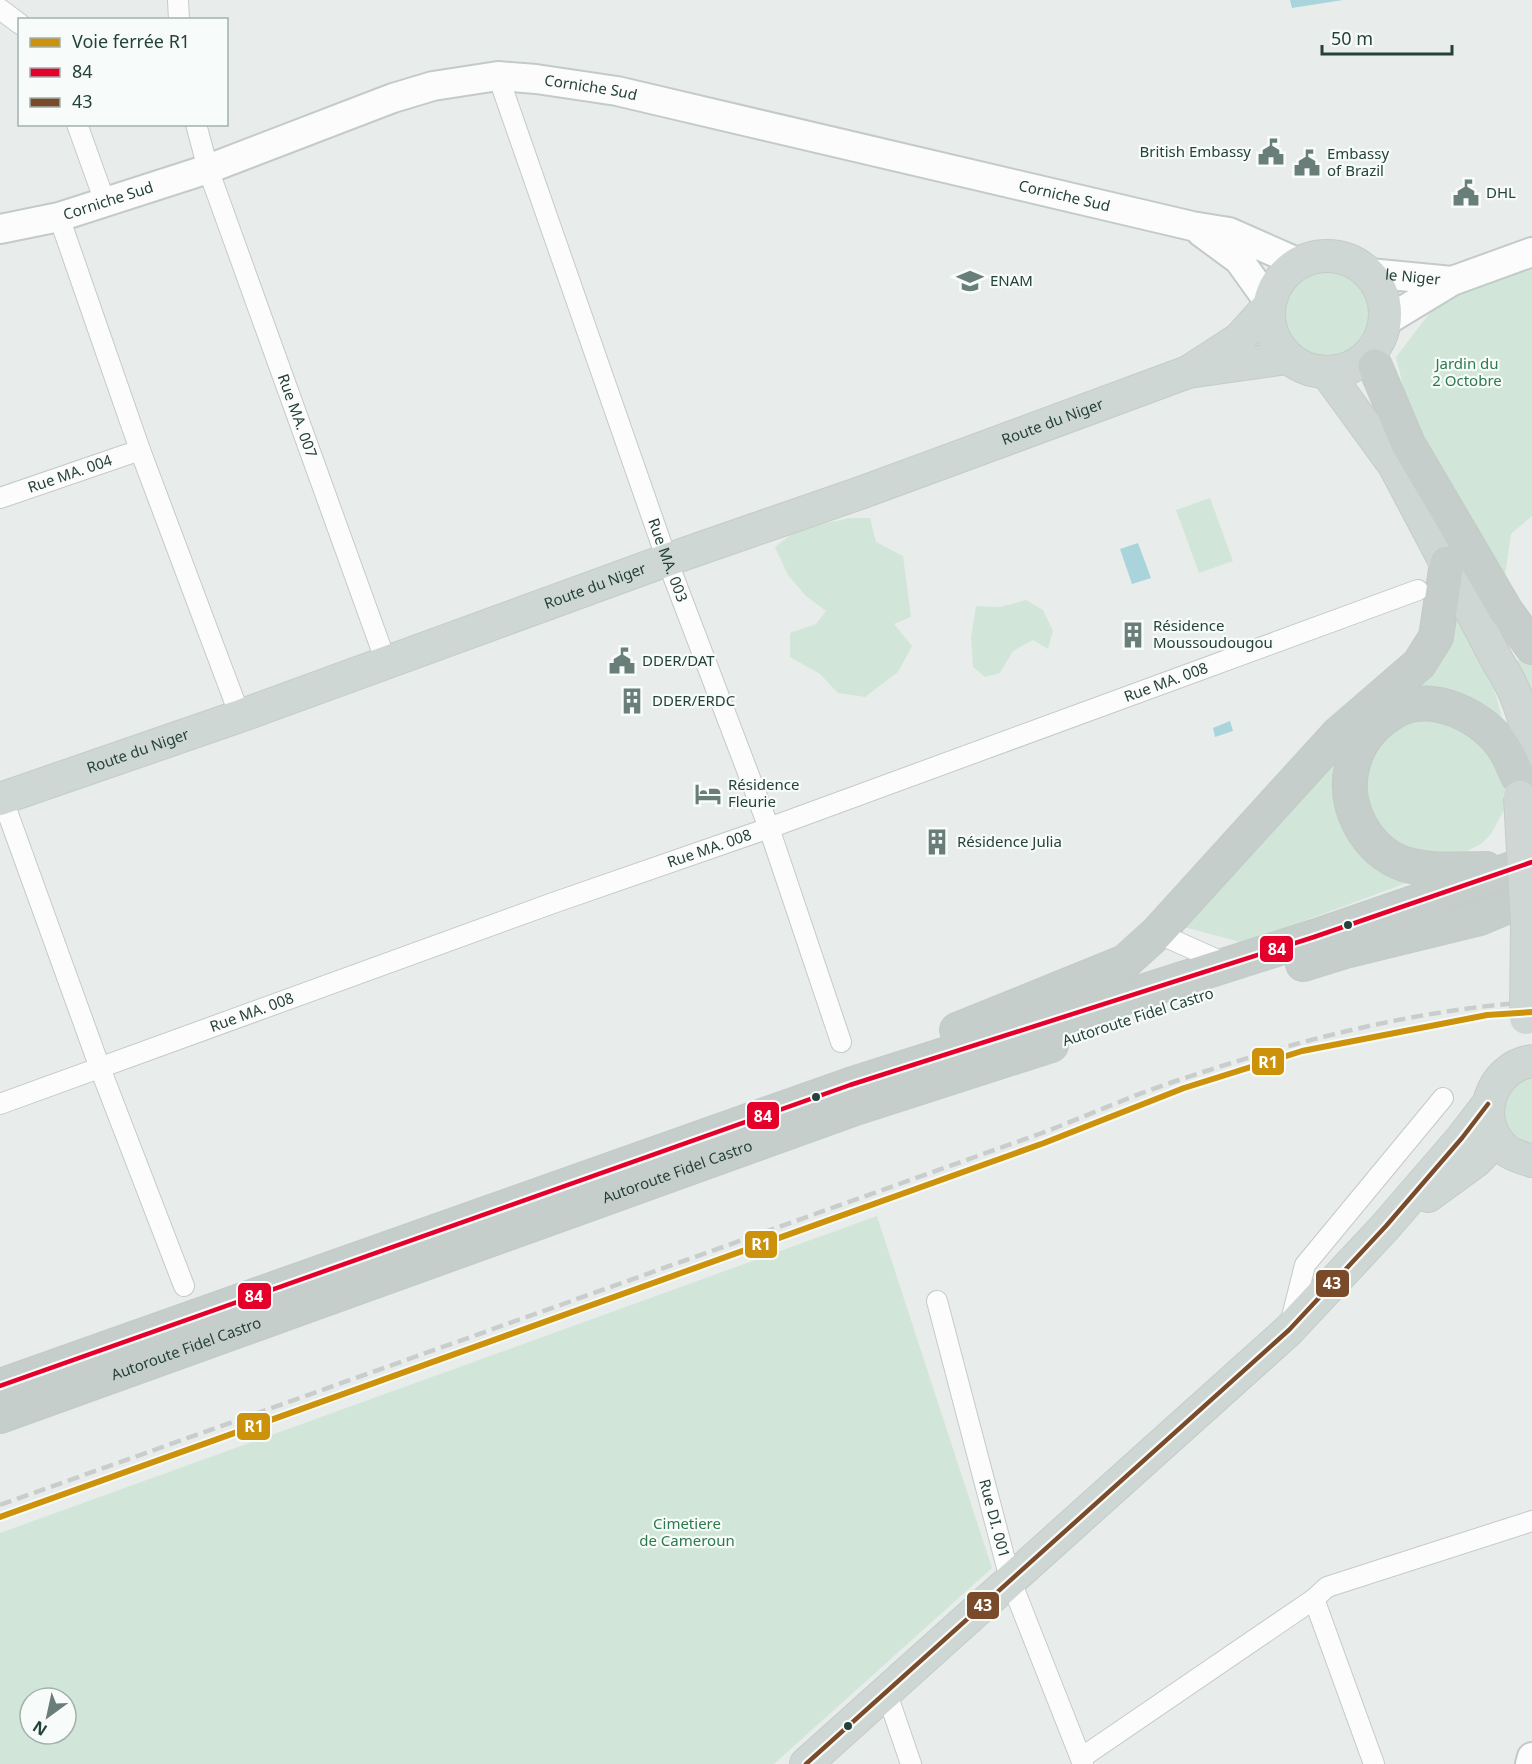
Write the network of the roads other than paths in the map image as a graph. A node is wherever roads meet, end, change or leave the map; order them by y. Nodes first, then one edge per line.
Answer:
1 (178, 0) edge
2 (0, 9) edge
3 (179, 18) edge
4 (18, 22) edge
5 (498, 76) junction
6 (77, 126) edge
7 (197, 126) edge
8 (208, 169) junction
9 (105, 202) junction
10 (59, 217) junction
11 (1192, 226) junction
12 (0, 229) edge
13 (1532, 252) edge
14 (1299, 263) junction
15 (1369, 273) junction
16 (1452, 281) junction
17 (1269, 305) junction
18 (1379, 344) junction
19 (1287, 358) junction
20 (1188, 372) junction
21 (1327, 373) junction
22 (140, 450) junction
23 (1394, 465) junction
24 (0, 498) edge
25 (667, 560) junction
26 (1447, 563) junction
27 (1418, 590) dead end
28 (1532, 647) edge
29 (386, 662) junction
30 (240, 716) junction
31 (1523, 774) edge
32 (1, 796) edge
33 (769, 828) junction
34 (1520, 866) edge
35 (1532, 896) edge
36 (1532, 906) edge
37 (1480, 918) junction
38 (1156, 933) junction
39 (1229, 965) junction
40 (841, 1042) dead end
41 (1527, 1062) edge
42 (100, 1068) junction
43 (1443, 1098) dead end
44 (0, 1104) edge
45 (1488, 1104) junction
46 (794, 1105) junction
47 (1519, 1159) edge
48 (1386, 1226) junction
49 (184, 1286) dead end
50 (937, 1301) dead end
51 (1289, 1329) junction
52 (0, 1386) edge
53 (0, 1416) edge
54 (1532, 1521) edge
55 (1010, 1580) junction
56 (1314, 1599) junction
57 (886, 1691) junction
58 (1532, 1757) edge
59 (1082, 1761) edge
60 (806, 1764) edge
61 (911, 1764) edge
62 (1374, 1764) edge
63 (1530, 1764) edge

1 - 3 street
2 - 4 street
5 - 8 main road, Corniche Sud
5 - 11 main road, Corniche Sud
5 - 25 street, Rue MA. 003
6 - 9 street
7 - 8 street, Rue MA. 007
8 - 9 main road, Corniche Sud
8 - 29 street, Rue MA. 007
9 - 10 main road, Corniche Sud
10 - 12 main road, Corniche Sud
10 - 22 street
11 - 14 main road, Corniche Sud
11 - 17 main road
13 - 16 main road
14 - 15 main road
14 - 17 main road
15 - 16 main road, le Niger
15 - 18 main road
16 - 18 main road, le Niger
17 - 19 main road
17 - 20 main road, Route du Niger
18 - 21 main road
18 - 23 main road
18 - 28 highway
19 - 20 main road, Route du Niger
19 - 21 main road
20 - 25 main road, Route du Niger
21 - 23 main road
22 - 24 street, Rue MA. 004
22 - 30 street
23 - 26 main road
25 - 29 main road, Route du Niger
25 - 33 street, Rue MA. 003
26 - 31 main road
26 - 38 highway
27 - 33 street, Rue MA. 008
29 - 30 main road, Route du Niger
30 - 32 main road, Route du Niger
31 - 34 highway
31 - 41 main road, bridge
32 - 42 street
33 - 40 street, Rue MA. 003
33 - 42 street, Rue MA. 008
34 - 39 highway, Autoroute Fidel Castro
35 - 37 highway, Autoroute Fidel Castro
36 - 37 highway
37 - 53 highway, Autoroute Fidel Castro
38 - 39 street
38 - 46 highway
39 - 46 highway, Autoroute Fidel Castro
41 - 45 main road
42 - 44 street, Rue MA. 008
42 - 49 street
43 - 51 street
45 - 47 main road
45 - 48 main road
46 - 52 highway, Autoroute Fidel Castro
47 - 48 main road
48 - 51 main road
50 - 55 street, Rue DI. 001
51 - 55 main road
54 - 56 street
55 - 57 main road
55 - 59 street, Rue DI. 001
56 - 59 street
56 - 62 street
57 - 60 main road
57 - 61 street
58 - 63 main road

